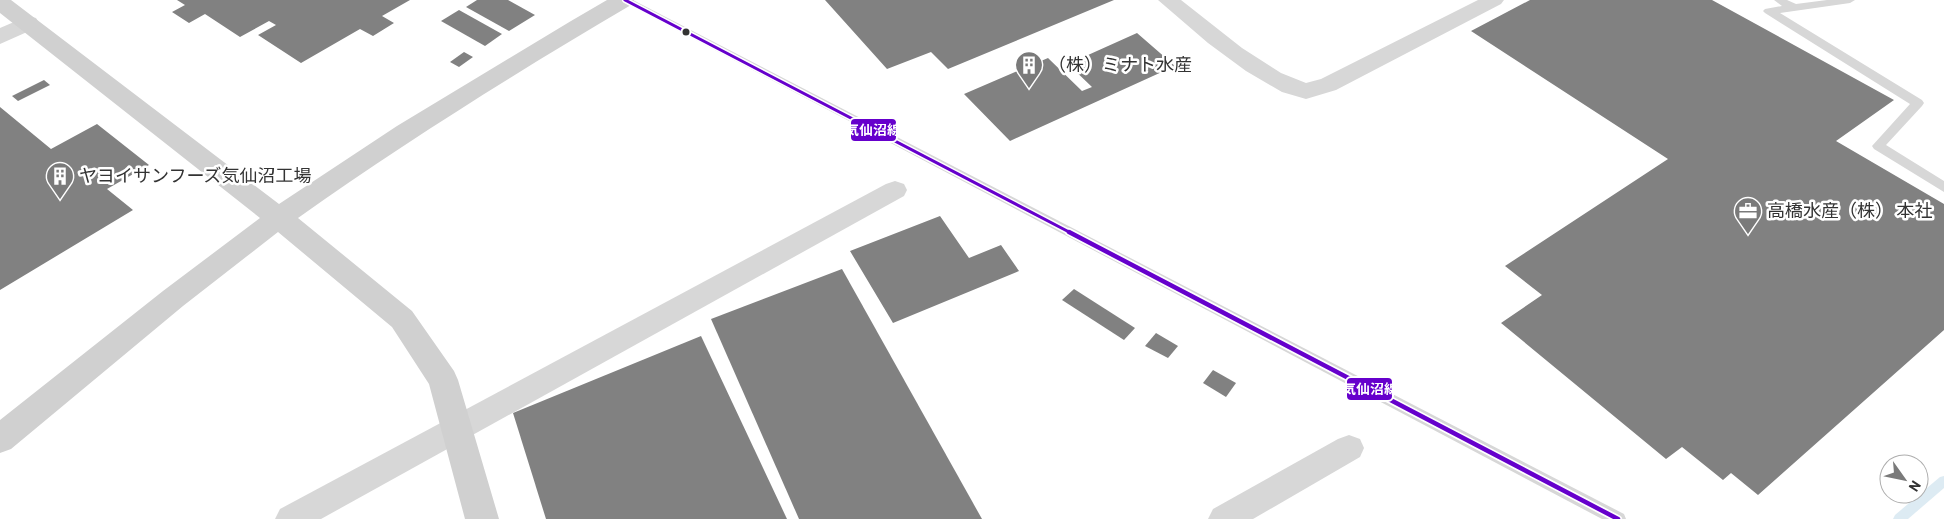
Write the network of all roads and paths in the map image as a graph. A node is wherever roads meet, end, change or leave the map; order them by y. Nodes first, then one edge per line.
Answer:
1 (624, 0) edge
2 (1168, 0) edge
3 (1494, 0) edge
4 (1779, 0) edge
5 (1850, 0) edge
6 (0, 2) edge
7 (1794, 8) junction
8 (28, 23) junction
9 (0, 36) edge
10 (1944, 187) edge
11 (895, 190) dead end
12 (279, 218) junction
13 (456, 427) junction
14 (0, 439) edge
15 (1349, 448) dead end
16 (291, 519) edge
17 (482, 519) edge
18 (1224, 519) edge
19 (1618, 519) edge

1 - 12 street
1 - 19 lane
2 - 3 street
4 - 7 lane
5 - 7 lane
6 - 8 street
7 - 10 lane
8 - 9 street
8 - 12 street
11 - 13 street
12 - 13 street
12 - 14 street
13 - 16 street
13 - 17 street
15 - 18 street

